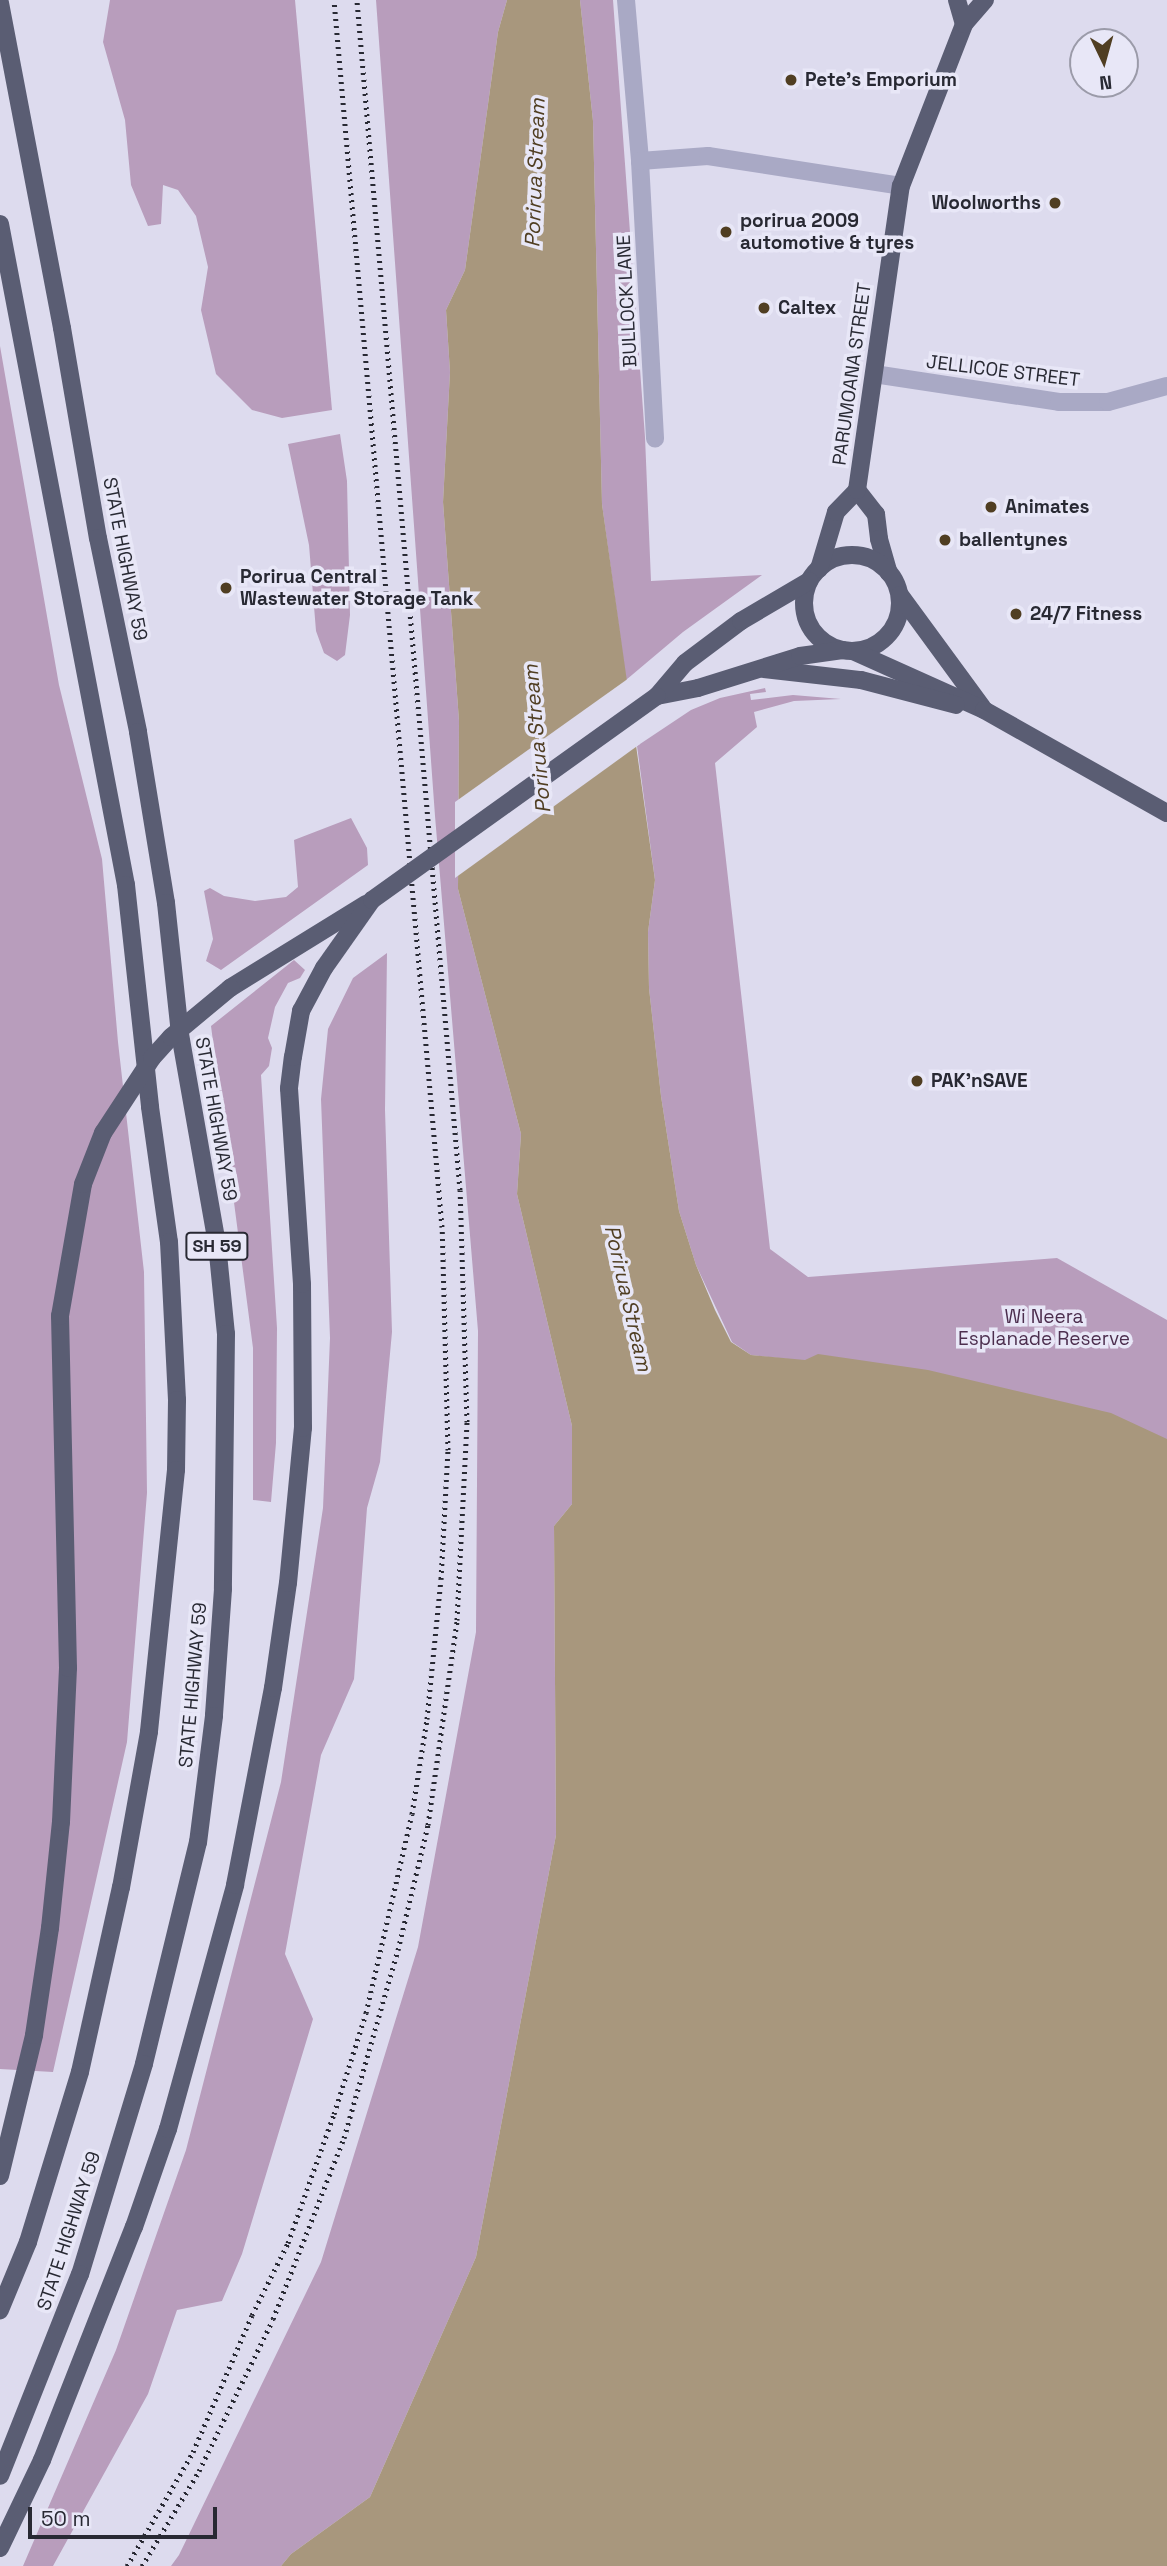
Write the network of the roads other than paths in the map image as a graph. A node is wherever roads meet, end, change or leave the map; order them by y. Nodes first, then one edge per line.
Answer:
1 (626, 0) edge
2 (957, 0) edge
3 (985, 0) edge
4 (0, 3) edge
5 (964, 24) junction
6 (640, 161) junction
7 (901, 186) junction
8 (0, 224) edge
9 (874, 374) junction
10 (1167, 386) edge
11 (655, 439) dead end
12 (857, 491) junction
13 (889, 573) junction
14 (814, 575) junction
15 (900, 595) junction
16 (848, 651) junction
17 (764, 669) junction
18 (657, 696) junction
19 (984, 710) junction
20 (1167, 813) edge
21 (372, 900) junction
22 (0, 2176) edge
23 (0, 2310) edge
24 (0, 2476) edge
25 (0, 2548) edge

1 - 6 street, BULLOCK LANE
2 - 5 main road
3 - 5 main road, PARUMOANA STREET
4 - 24 main road, STATE HIGHWAY 59 / SH 59
5 - 7 main road, PARUMOANA STREET
6 - 7 street
6 - 11 street, BULLOCK LANE
7 - 9 main road, PARUMOANA STREET
8 - 23 main road, STATE HIGHWAY 59 / SH 59
9 - 10 street, JELLICOE STREET
9 - 12 main road, PARUMOANA STREET
12 - 13 main road, PARUMOANA STREET
12 - 14 main road, PARUMOANA STREET
13 - 14 main road
13 - 15 main road
14 - 16 main road
14 - 18 main road
15 - 16 main road
15 - 19 main road
16 - 17 main road
16 - 19 main road
17 - 18 main road
17 - 19 main road
18 - 21 main road, bridge
19 - 20 main road
21 - 22 main road, bridge
21 - 25 main road

